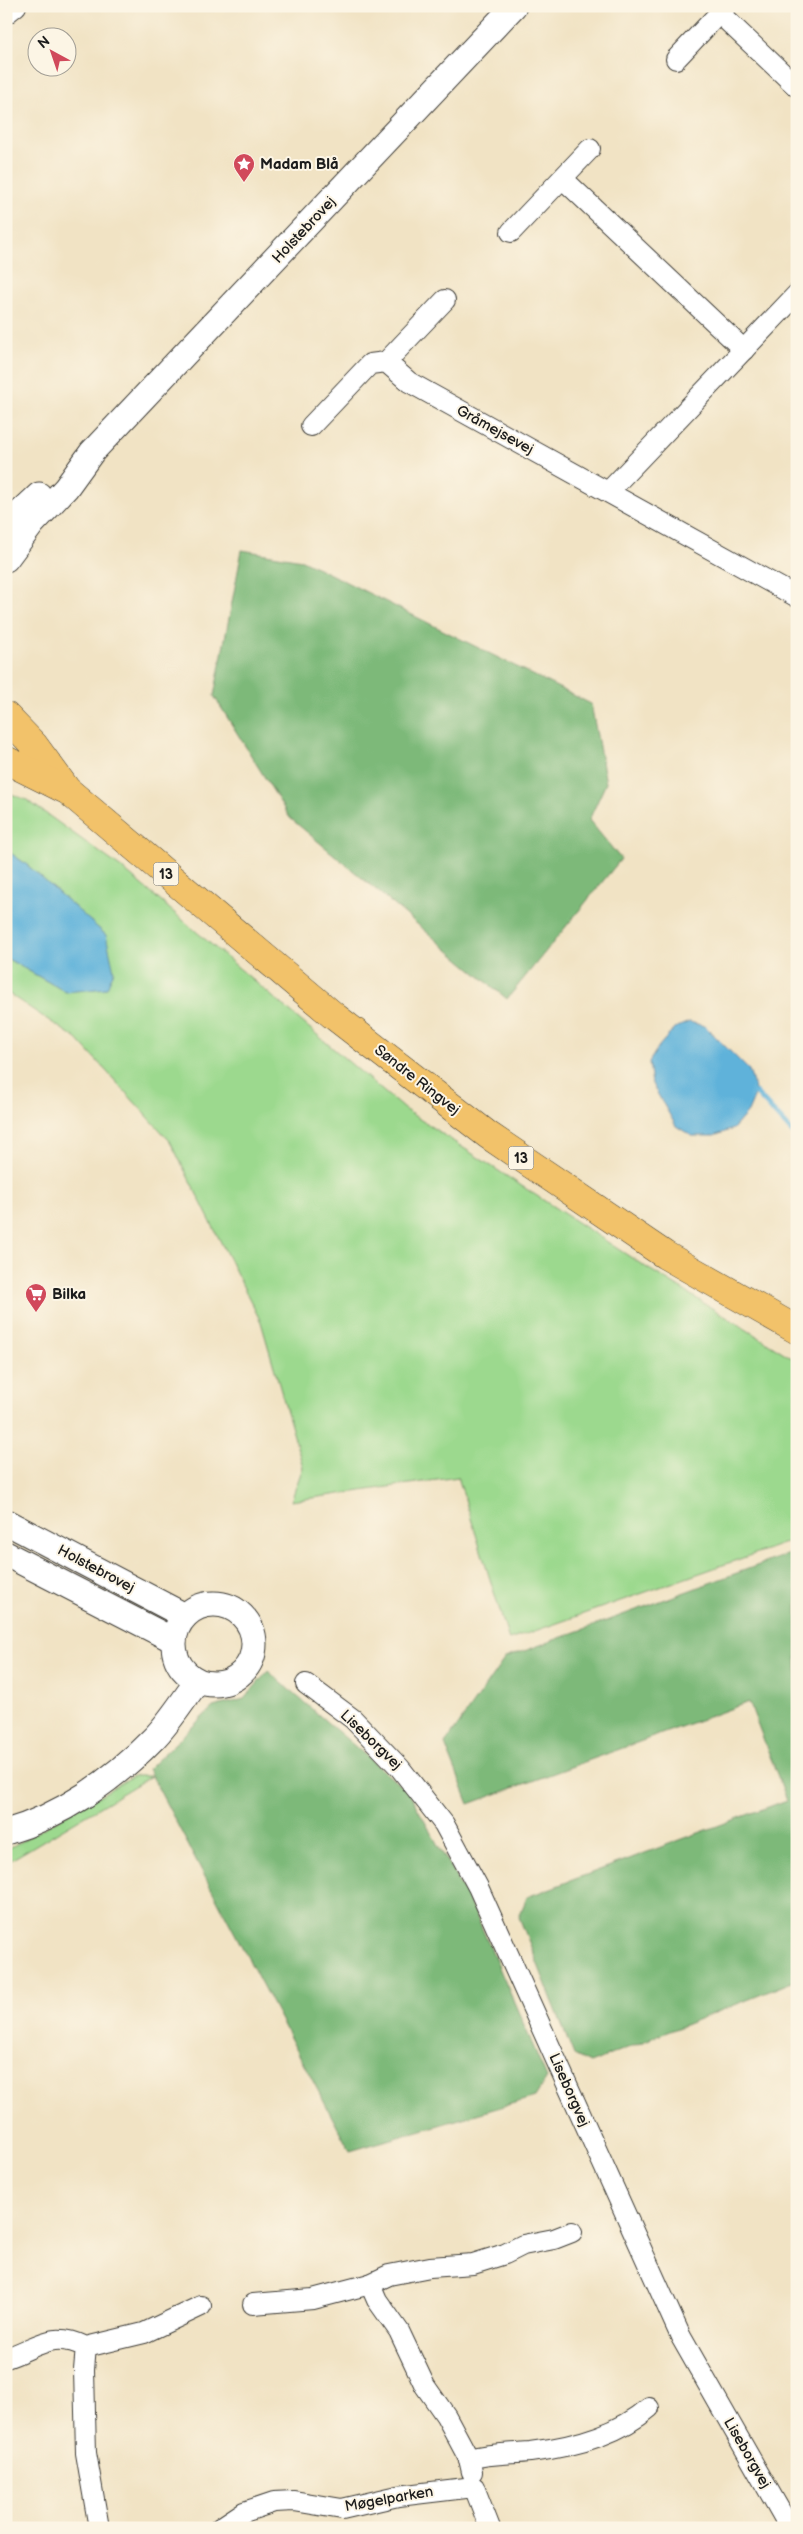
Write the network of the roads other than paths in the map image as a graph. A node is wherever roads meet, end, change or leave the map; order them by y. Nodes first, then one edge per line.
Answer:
1 (16, 6) edge
2 (514, 6) edge
3 (722, 10) edge
4 (6, 14) edge
5 (676, 59) dead end
6 (797, 87) edge
7 (590, 149) dead end
8 (562, 179) junction
9 (511, 232) dead end
10 (797, 294) edge
11 (445, 300) dead end
12 (744, 350) junction
13 (386, 362) junction
14 (310, 426) dead end
15 (92, 452) junction
16 (608, 492) junction
17 (6, 526) edge
18 (6, 559) edge
19 (796, 595) edge
20 (6, 716) edge
21 (6, 760) edge
22 (67, 790) junction
23 (797, 1330) edge
24 (6, 1522) edge
25 (6, 1554) edge
26 (185, 1616) junction
27 (173, 1640) junction
28 (198, 1682) junction
29 (306, 1684) dead end
30 (6, 1832) edge
31 (572, 2232) dead end
32 (370, 2284) junction
33 (253, 2304) dead end
34 (201, 2306) dead end
35 (86, 2347) junction
36 (6, 2358) edge
37 (649, 2408) dead end
38 (469, 2459) junction
39 (474, 2487) junction
40 (99, 2528) edge
41 (220, 2528) edge
42 (490, 2528) edge
43 (790, 2528) edge

1 - 4 street
2 - 15 street, Holstebrovej
3 - 5 street
3 - 6 street
7 - 8 street
8 - 9 street
8 - 12 street
10 - 12 street
11 - 13 street
12 - 16 street
13 - 14 street
13 - 16 street, Gråmejsevej
15 - 17 street, Holstebrovej
15 - 18 street, Holstebrovej
16 - 19 street, Gråmejsevej
20 - 22 main road, Søndre Ringvej / 13
21 - 22 main road, Søndre Ringvej / 13
22 - 23 main road, Søndre Ringvej / 13
24 - 26 street, Holstebrovej
25 - 27 street, Holstebrovej
26 - 27 street
26 - 28 street
27 - 28 street
28 - 30 street
29 - 43 street, Liseborgvej
31 - 32 street
32 - 33 street
32 - 38 street
34 - 35 street
35 - 36 street
35 - 40 street
37 - 38 street
38 - 39 street
39 - 41 street, Møgelparken
39 - 42 street

